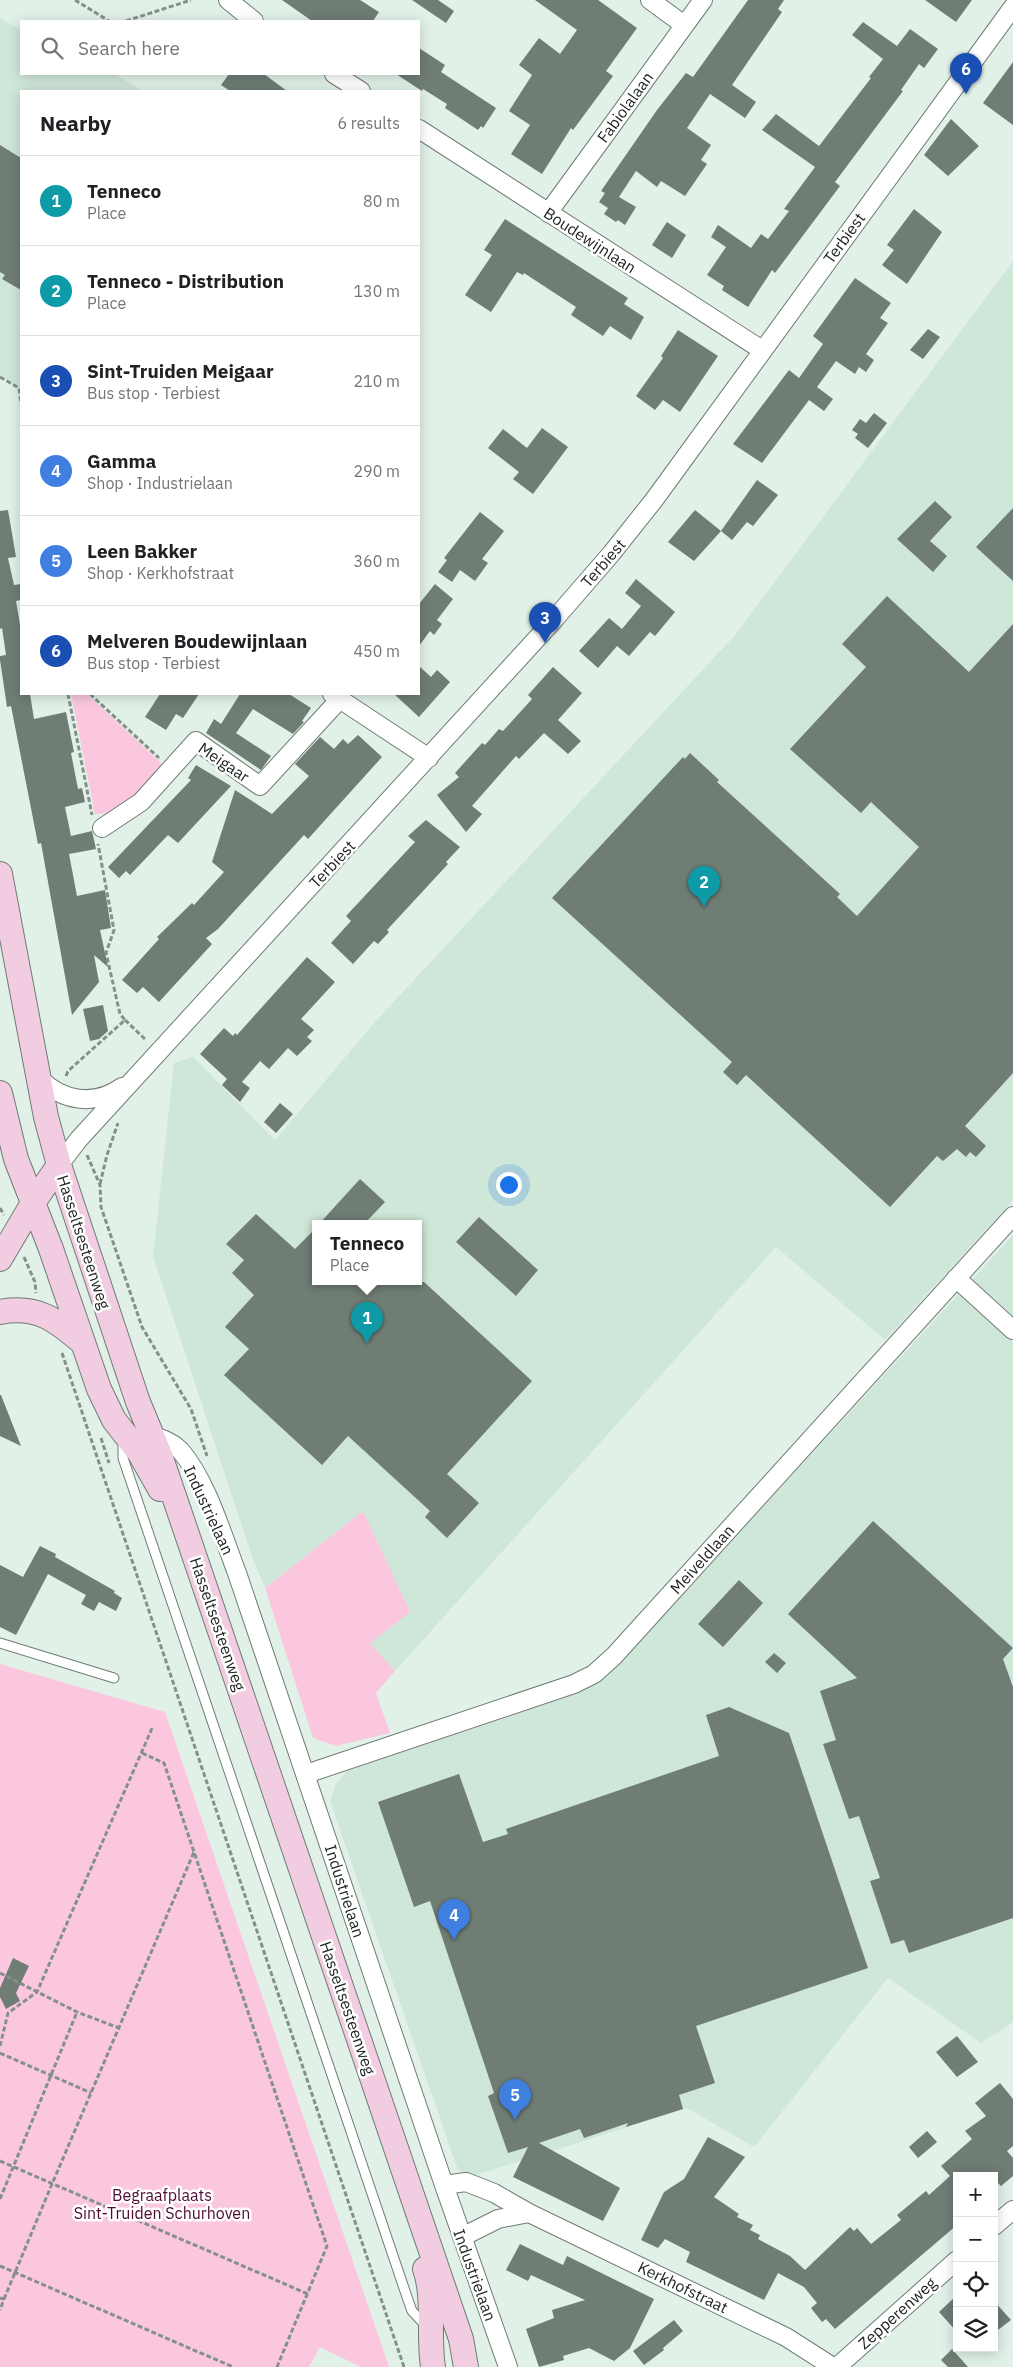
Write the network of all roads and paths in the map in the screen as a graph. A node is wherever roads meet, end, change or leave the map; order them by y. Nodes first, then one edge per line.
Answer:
1 (76, 0) edge
2 (192, 0) edge
3 (228, 0) edge
4 (650, 0) edge
5 (703, 0) edge
6 (1013, 7) edge
7 (107, 20) edge
8 (129, 20) edge
9 (253, 20) edge
10 (684, 25) junction
11 (336, 75) edge
12 (359, 90) edge
13 (420, 130) edge
14 (548, 213) junction
15 (762, 350) junction
16 (0, 376) edge
17 (20, 396) edge
18 (68, 695) edge
19 (91, 695) edge
20 (336, 697) edge
21 (429, 758) junction
22 (170, 768) junction
23 (97, 830) junction
24 (0, 874) edge
25 (125, 1020) junction
26 (159, 1052) junction
27 (138, 1075) junction
28 (50, 1076) junction
29 (66, 1076) junction
30 (72, 1079) dead end
31 (0, 1093) edge
32 (118, 1122) dead end
33 (59, 1165) junction
34 (100, 1185) dead end
35 (33, 1203) junction
36 (1013, 1216) edge
37 (0, 1259) edge
38 (956, 1278) junction
39 (0, 1312) edge
40 (1013, 1330) edge
41 (83, 1343) junction
42 (58, 1344) dead end
43 (100, 1436) dead end
44 (152, 1436) junction
45 (112, 1472) dead end
46 (0, 1643) edge
47 (114, 1678) dead end
48 (153, 1726) dead end
49 (142, 1753) junction
50 (306, 1774) junction
51 (194, 1852) junction
52 (0, 1973) edge
53 (37, 1992) junction
54 (77, 2012) junction
55 (119, 2028) junction
56 (0, 2046) edge
57 (0, 2053) edge
58 (50, 2076) junction
59 (91, 2093) junction
60 (0, 2160) edge
61 (13, 2166) junction
62 (52, 2184) junction
63 (444, 2185) junction
64 (0, 2199) edge
65 (1013, 2210) edge
66 (529, 2213) junction
67 (998, 2223) edge
68 (462, 2237) junction
69 (955, 2262) edge
70 (0, 2266) edge
71 (15, 2273) junction
72 (308, 2294) junction
73 (0, 2298) edge
74 (4, 2299) junction
75 (0, 2310) edge
76 (233, 2367) edge
77 (277, 2367) edge
78 (404, 2367) edge
79 (433, 2367) edge
80 (466, 2367) edge
81 (508, 2367) edge
82 (835, 2367) edge

1 - 7 path
2 - 8 path
3 - 9 street
4 - 10 street
5 - 10 street, Fabiolalaan
6 - 15 street, Terbiest
10 - 14 street, Fabiolalaan
11 - 12 street
13 - 14 street, Boudewijnlaan
14 - 15 street, Boudewijnlaan
15 - 21 street, Terbiest
16 - 17 path
18 - 23 path
19 - 22 path
20 - 21 street, Meigaar
20 - 22 street, Meigaar
21 - 26 street, Terbiest
22 - 23 street, Meigaar
23 - 25 path
24 - 28 main road, Hasseltsesteenweg
25 - 26 path
25 - 29 path
26 - 27 street, Terbiest
27 - 28 street, Terbiest
27 - 33 street, Terbiest
28 - 29 path
28 - 33 main road, Hasseltsesteenweg
29 - 30 path
31 - 35 main road, Hasseltsesteenweg
32 - 34 path
33 - 35 main road
33 - 44 main road, Hasseltsesteenweg
35 - 37 main road
35 - 41 main road, Hasseltsesteenweg
36 - 38 street, Meiveldlaan
38 - 40 street
38 - 50 street, Meiveldlaan
39 - 41 main road
41 - 79 main road, Hasseltsesteenweg
42 - 78 path
43 - 45 path
44 - 50 street, Industrielaan
44 - 80 main road, Hasseltsesteenweg
46 - 47 lane
48 - 49 path
49 - 51 path
49 - 53 path
50 - 63 street, Industrielaan
51 - 55 path
51 - 72 path
52 - 53 path
53 - 54 path
53 - 56 path
54 - 55 path
54 - 58 path
55 - 59 path
57 - 58 path
58 - 59 path
58 - 61 path
59 - 62 path
60 - 61 path
61 - 62 path
61 - 64 path
62 - 71 path
62 - 72 path
63 - 66 street, Kerkhofstraat
63 - 68 street, Industrielaan
65 - 67 street
66 - 68 street
66 - 82 street, Kerkhofstraat
68 - 81 street, Industrielaan
69 - 82 street, Zepperenweg
70 - 71 path
71 - 74 path
71 - 76 path
72 - 77 path
73 - 74 path
74 - 75 path

